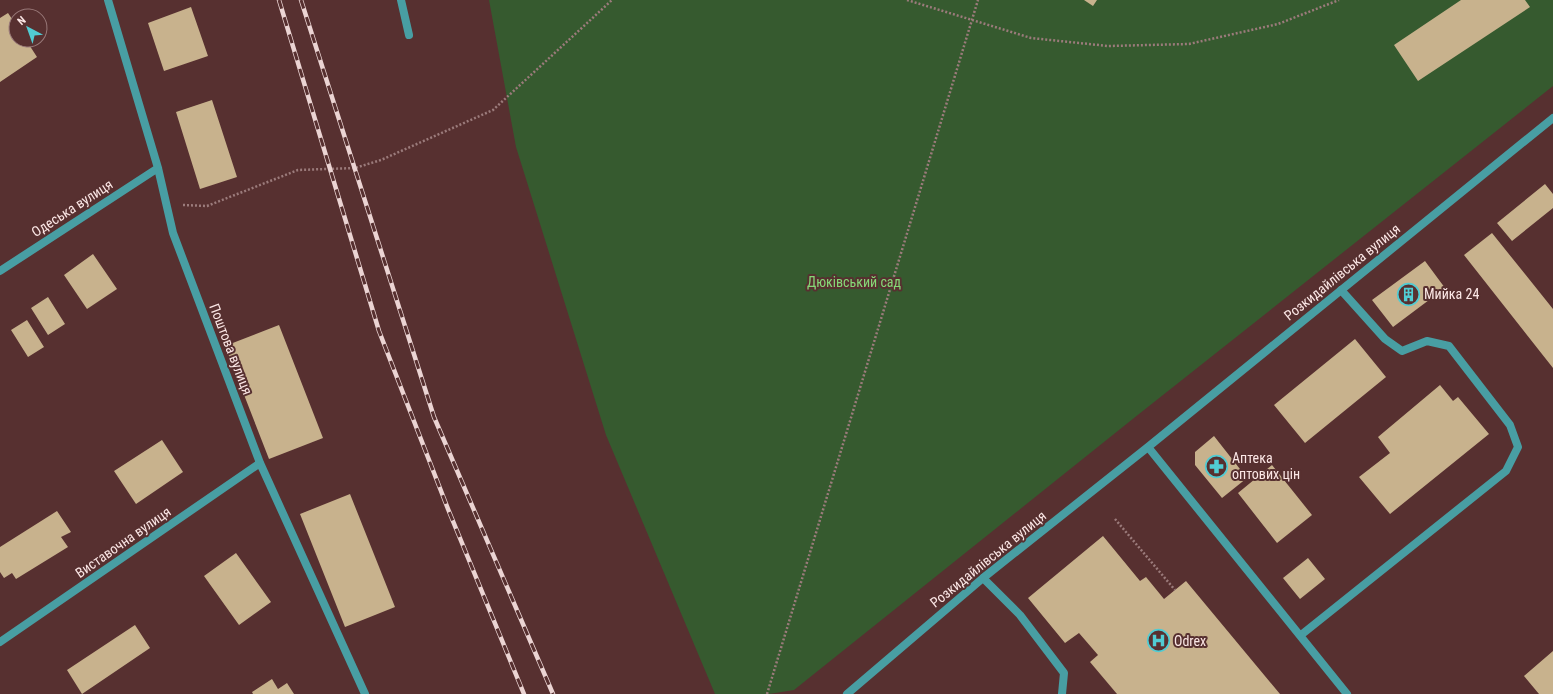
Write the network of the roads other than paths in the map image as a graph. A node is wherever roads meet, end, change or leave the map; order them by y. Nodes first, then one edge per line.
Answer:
1 (108, 0) edge
2 (401, 0) edge
3 (409, 35) dead end
4 (1553, 118) edge
5 (158, 168) junction
6 (0, 271) edge
7 (1341, 290) junction
8 (1148, 447) junction
9 (260, 463) junction
10 (982, 578) junction
11 (1301, 635) junction
12 (0, 642) edge
13 (365, 694) edge
14 (848, 694) edge
15 (1062, 694) edge
16 (1347, 694) edge

1 - 5 street, Поштова вулиця
2 - 3 street
4 - 7 street, Розкидайлівська вулиця
5 - 6 street, Одеська вулиця
5 - 9 street, Поштова вулиця
7 - 8 street, Розкидайлівська вулиця
7 - 11 street
8 - 10 street, Розкидайлівська вулиця
8 - 11 street
9 - 12 street, Виставочна вулиця
9 - 13 street, Поштова вулиця
10 - 14 street, Розкидайлівська вулиця
10 - 15 street
11 - 16 street

